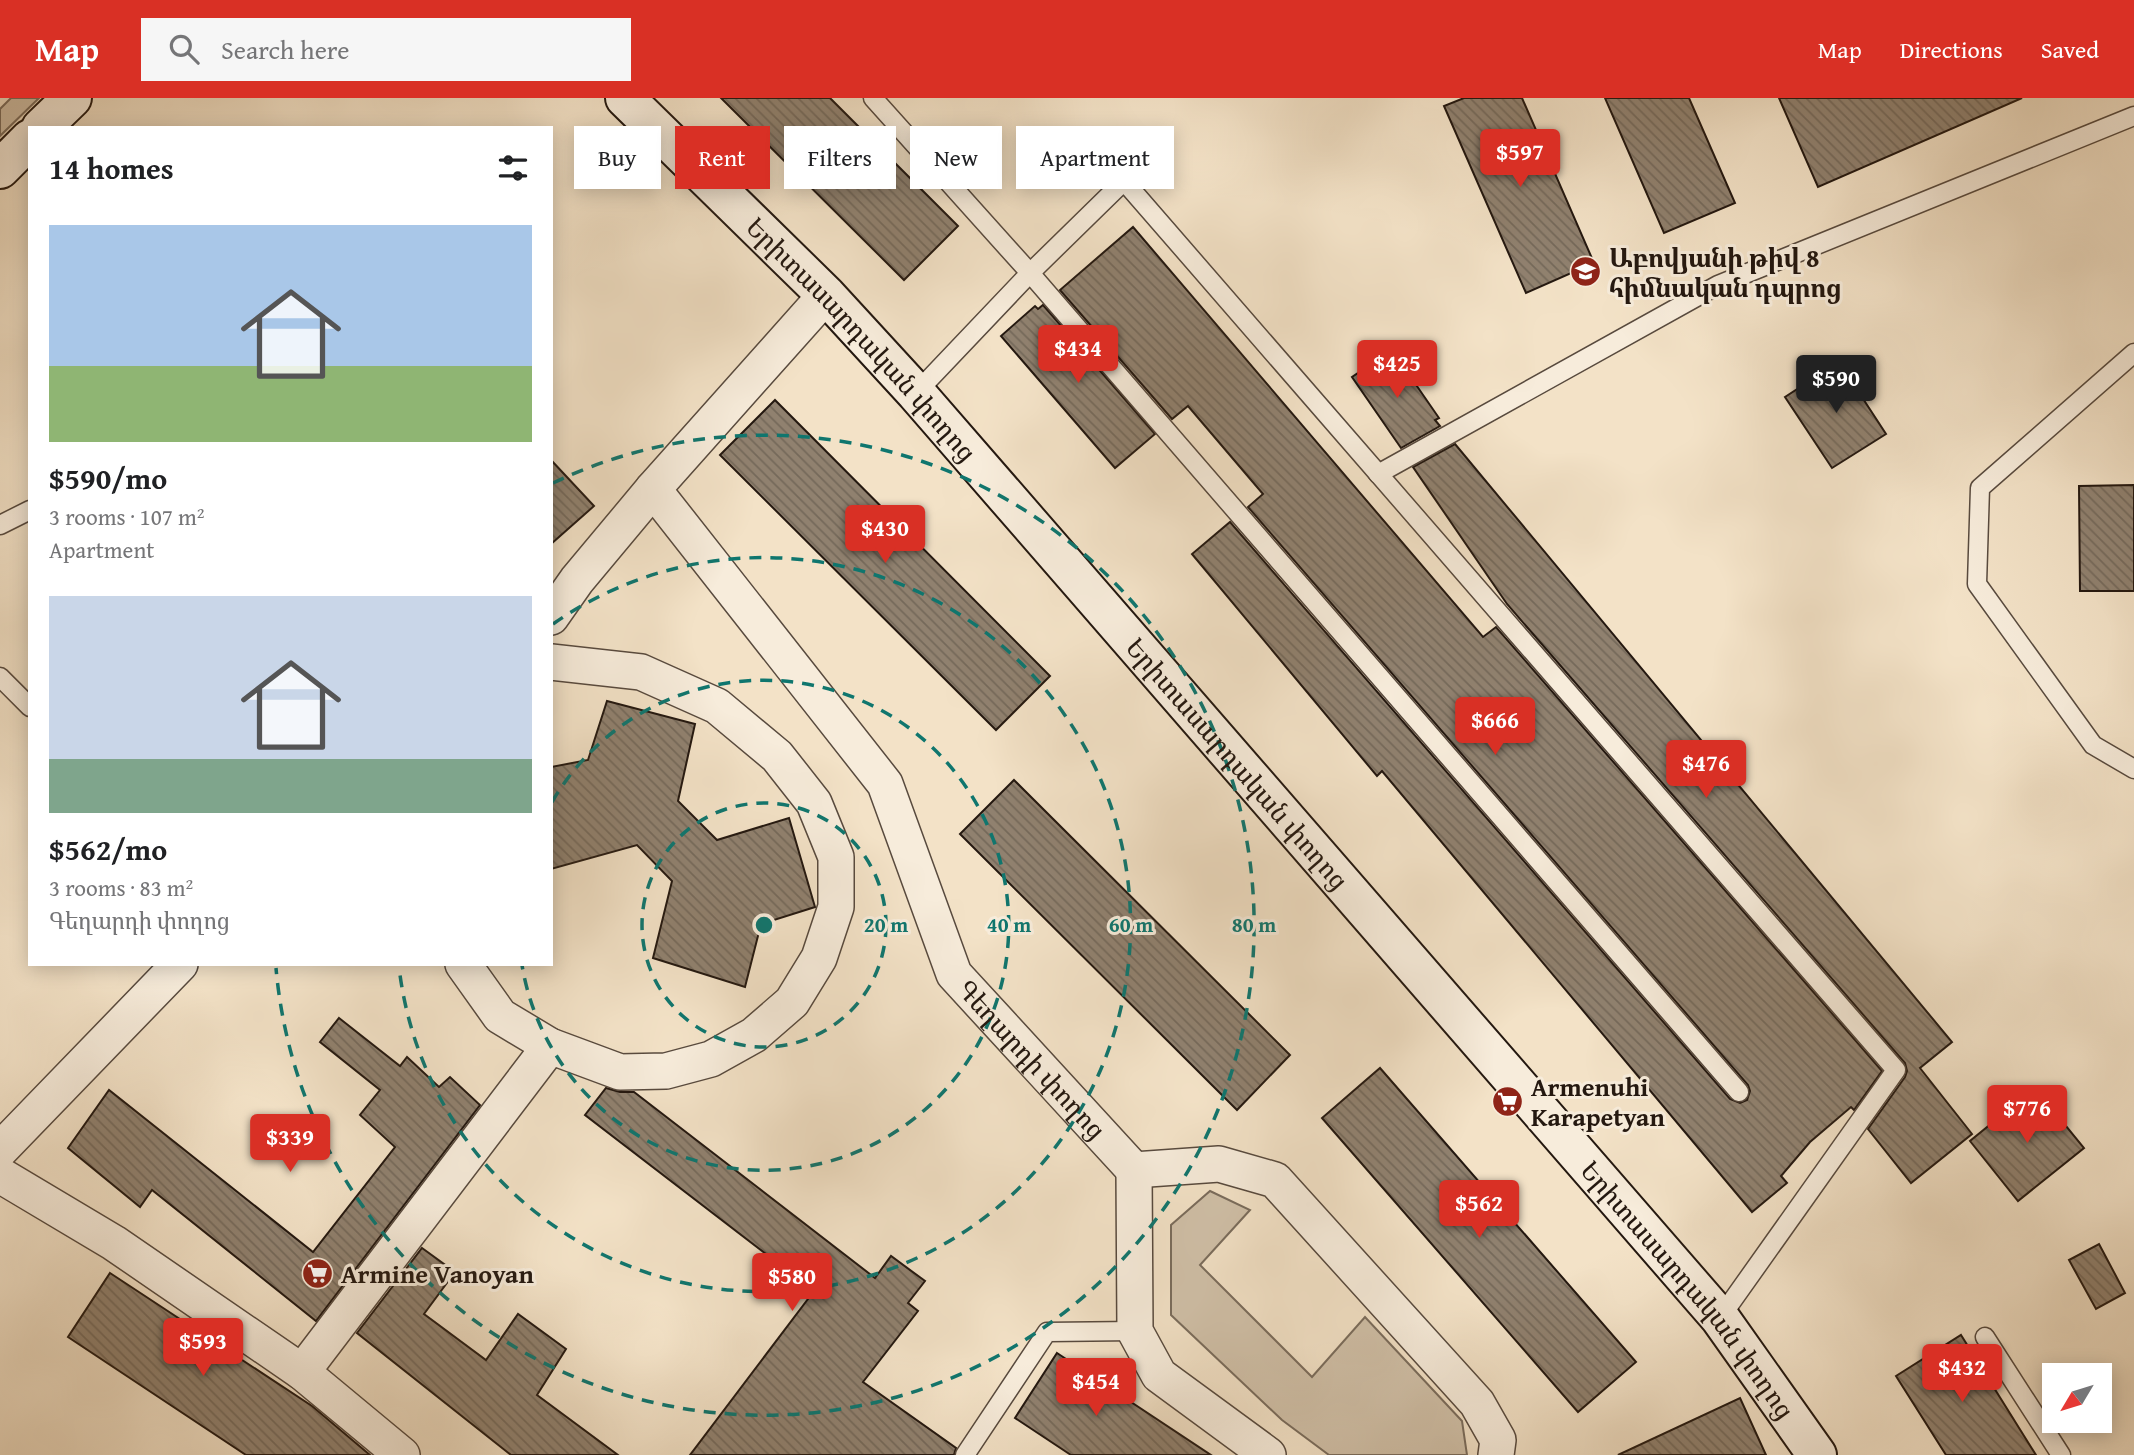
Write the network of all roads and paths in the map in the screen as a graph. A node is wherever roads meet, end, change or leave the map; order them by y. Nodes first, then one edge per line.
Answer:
1 (625, 98) edge
2 (873, 98) edge
3 (2134, 116) edge
4 (28, 143) edge
5 (0, 169) edge
6 (1030, 273) junction
7 (826, 295) junction
8 (2134, 353) edge
9 (916, 393) junction
10 (1378, 474) junction
11 (653, 489) junction
12 (28, 511) edge
13 (0, 525) edge
14 (553, 610) edge
15 (553, 662) edge
16 (0, 677) edge
17 (28, 705) edge
18 (2134, 769) edge
19 (178, 966) edge
20 (464, 966) edge
21 (550, 1046) junction
22 (1739, 1091) dead end
23 (0, 1150) edge
24 (1134, 1170) junction
25 (0, 1175) edge
26 (1720, 1318) junction
27 (1135, 1331) junction
28 (1985, 1337) dead end
29 (302, 1372) junction
30 (402, 1455) edge
31 (965, 1455) edge
32 (1268, 1455) edge
33 (1496, 1455) edge
34 (1817, 1455) edge
35 (2061, 1455) edge

1 - 7 street, Երիտասարդական փողոց
2 - 6 lane
3 - 10 lane
4 - 5 street
6 - 9 lane
6 - 10 lane
6 - 22 lane
7 - 9 street, Երիտասարդական փողոց
7 - 11 street
8 - 18 lane
9 - 26 street, Երիտասարդական փողոց
10 - 26 lane
11 - 14 street
11 - 24 street, Գեղարդի փողոց
12 - 13 lane
15 - 21 street
16 - 17 lane
19 - 23 street
20 - 21 street
21 - 29 street
24 - 27 street
24 - 33 street
25 - 29 street
26 - 34 street, Երիտասարդական փողոց
27 - 31 lane
27 - 32 street
28 - 35 lane
29 - 30 street

